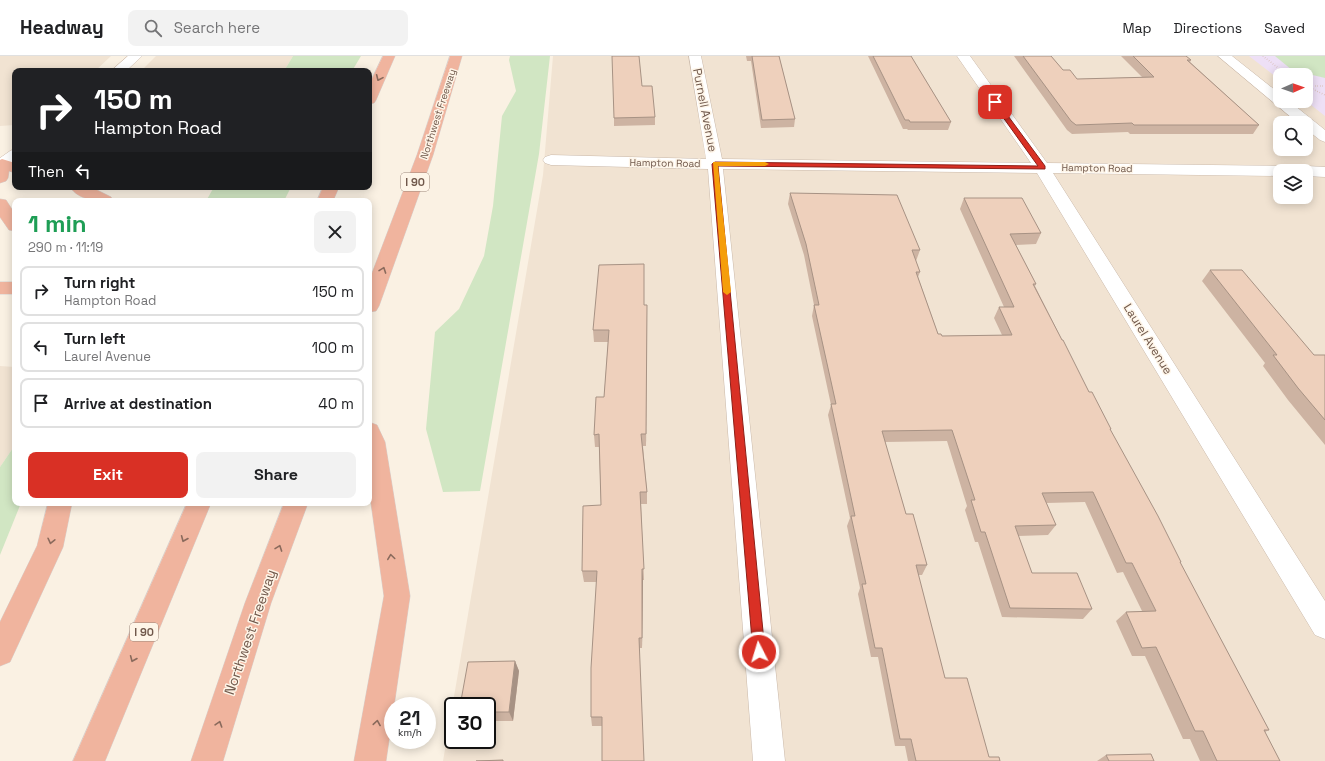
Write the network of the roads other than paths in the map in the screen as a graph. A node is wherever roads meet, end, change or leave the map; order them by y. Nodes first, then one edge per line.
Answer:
1 (136, 56) edge
2 (389, 56) edge
3 (456, 56) edge
4 (695, 56) edge
5 (963, 56) edge
6 (1224, 56) edge
7 (122, 68) edge
8 (372, 93) edge
9 (1273, 95) edge
10 (1289, 108) edge
11 (1325, 137) edge
12 (12, 158) edge
13 (551, 160) dead end
14 (715, 164) junction
15 (3, 168) edge
16 (1042, 168) junction
17 (1273, 171) edge
18 (1313, 171) edge
19 (1325, 172) edge
20 (84, 190) edge
21 (99, 198) edge
22 (0, 204) edge
23 (12, 222) edge
24 (0, 288) edge
25 (12, 288) edge
26 (372, 298) edge
27 (372, 438) edge
28 (59, 506) edge
29 (198, 506) edge
30 (295, 506) edge
31 (1325, 626) edge
32 (0, 652) edge
33 (89, 761) edge
34 (206, 761) edge
35 (370, 761) edge
36 (769, 761) edge

1 - 7 street
2 -> 8 highway
26 -> 3 highway, Northwest Freeway / I 90
4 - 14 street, Purnell Avenue
5 - 16 street, Laurel Avenue
6 - 9 street
10 - 11 street
12 - 15 street
13 - 14 street, Hampton Road
14 - 16 street, Hampton Road
14 - 36 street, Purnell Avenue
16 - 17 street, Hampton Road
16 - 31 street, Laurel Avenue
18 - 19 street
20 - 21 highway
22 - 23 highway
24 - 25 highway
35 -> 27 highway
28 -> 32 highway
29 -> 33 highway, I 90
34 -> 30 highway, Northwest Freeway

